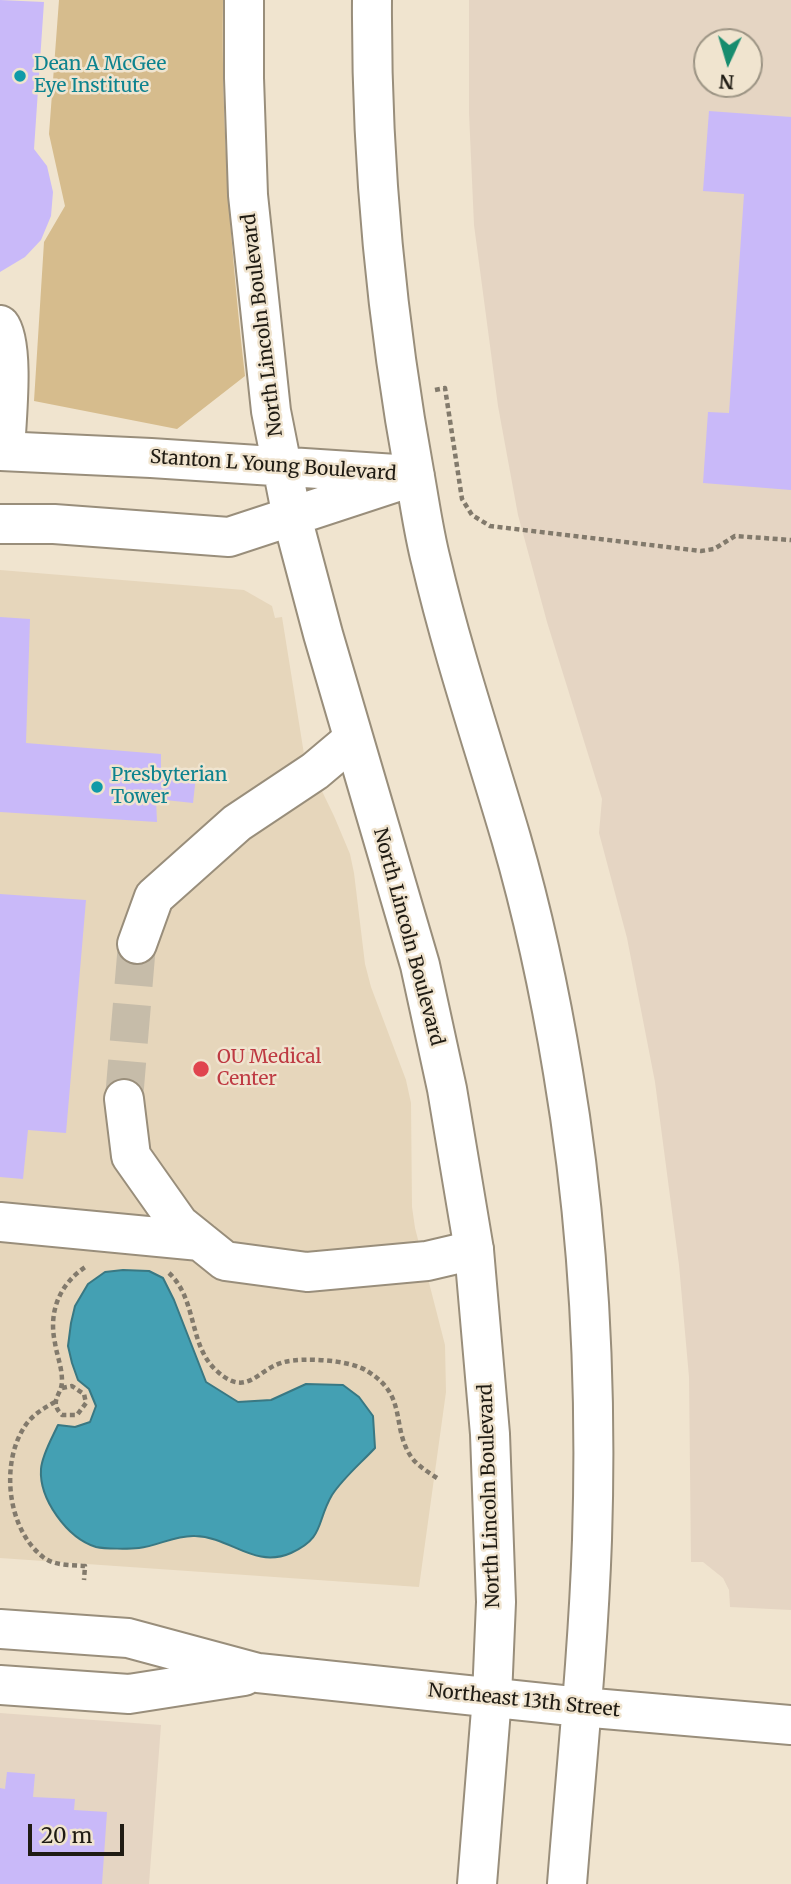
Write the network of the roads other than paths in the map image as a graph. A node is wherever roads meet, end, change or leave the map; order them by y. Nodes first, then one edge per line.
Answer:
1 (244, 0) edge
2 (372, 0) edge
3 (0, 325) edge
4 (3, 451) edge
5 (283, 467) junction
6 (415, 476) junction
7 (292, 517) junction
8 (0, 524) edge
9 (353, 739) junction
10 (137, 944) tunnel mouth
11 (124, 1099) tunnel mouth
12 (0, 1222) edge
13 (200, 1241) junction
14 (474, 1250) junction
15 (0, 1629) edge
16 (258, 1673) junction
17 (0, 1685) edge
18 (492, 1697) junction
19 (581, 1707) junction
20 (791, 1725) edge
21 (477, 1884) edge
22 (567, 1884) edge

1 - 5 main road, North Lincoln Boulevard
2 - 6 main road
3 - 4 main road
4 - 5 main road, Stanton L Young Boulevard
5 - 6 main road, Stanton L Young Boulevard
5 - 7 main road, North Lincoln Boulevard
6 - 7 main road, Stanton L Young Boulevard
6 - 19 main road
7 - 8 main road, Stanton L Young Boulevard
7 - 9 main road, North Lincoln Boulevard
9 - 10 main road
9 - 14 main road, North Lincoln Boulevard
11 - 13 main road
12 - 13 main road
13 - 14 main road
14 - 18 main road, North Lincoln Boulevard
15 - 16 main road, Northeast 13th Street
16 - 17 main road, Northeast 13th Street
16 - 18 main road, Northeast 13th Street
18 - 19 main road, Northeast 13th Street
18 - 21 main road, North Lincoln Boulevard
19 - 20 main road, Northeast 13th Street
19 - 22 main road

